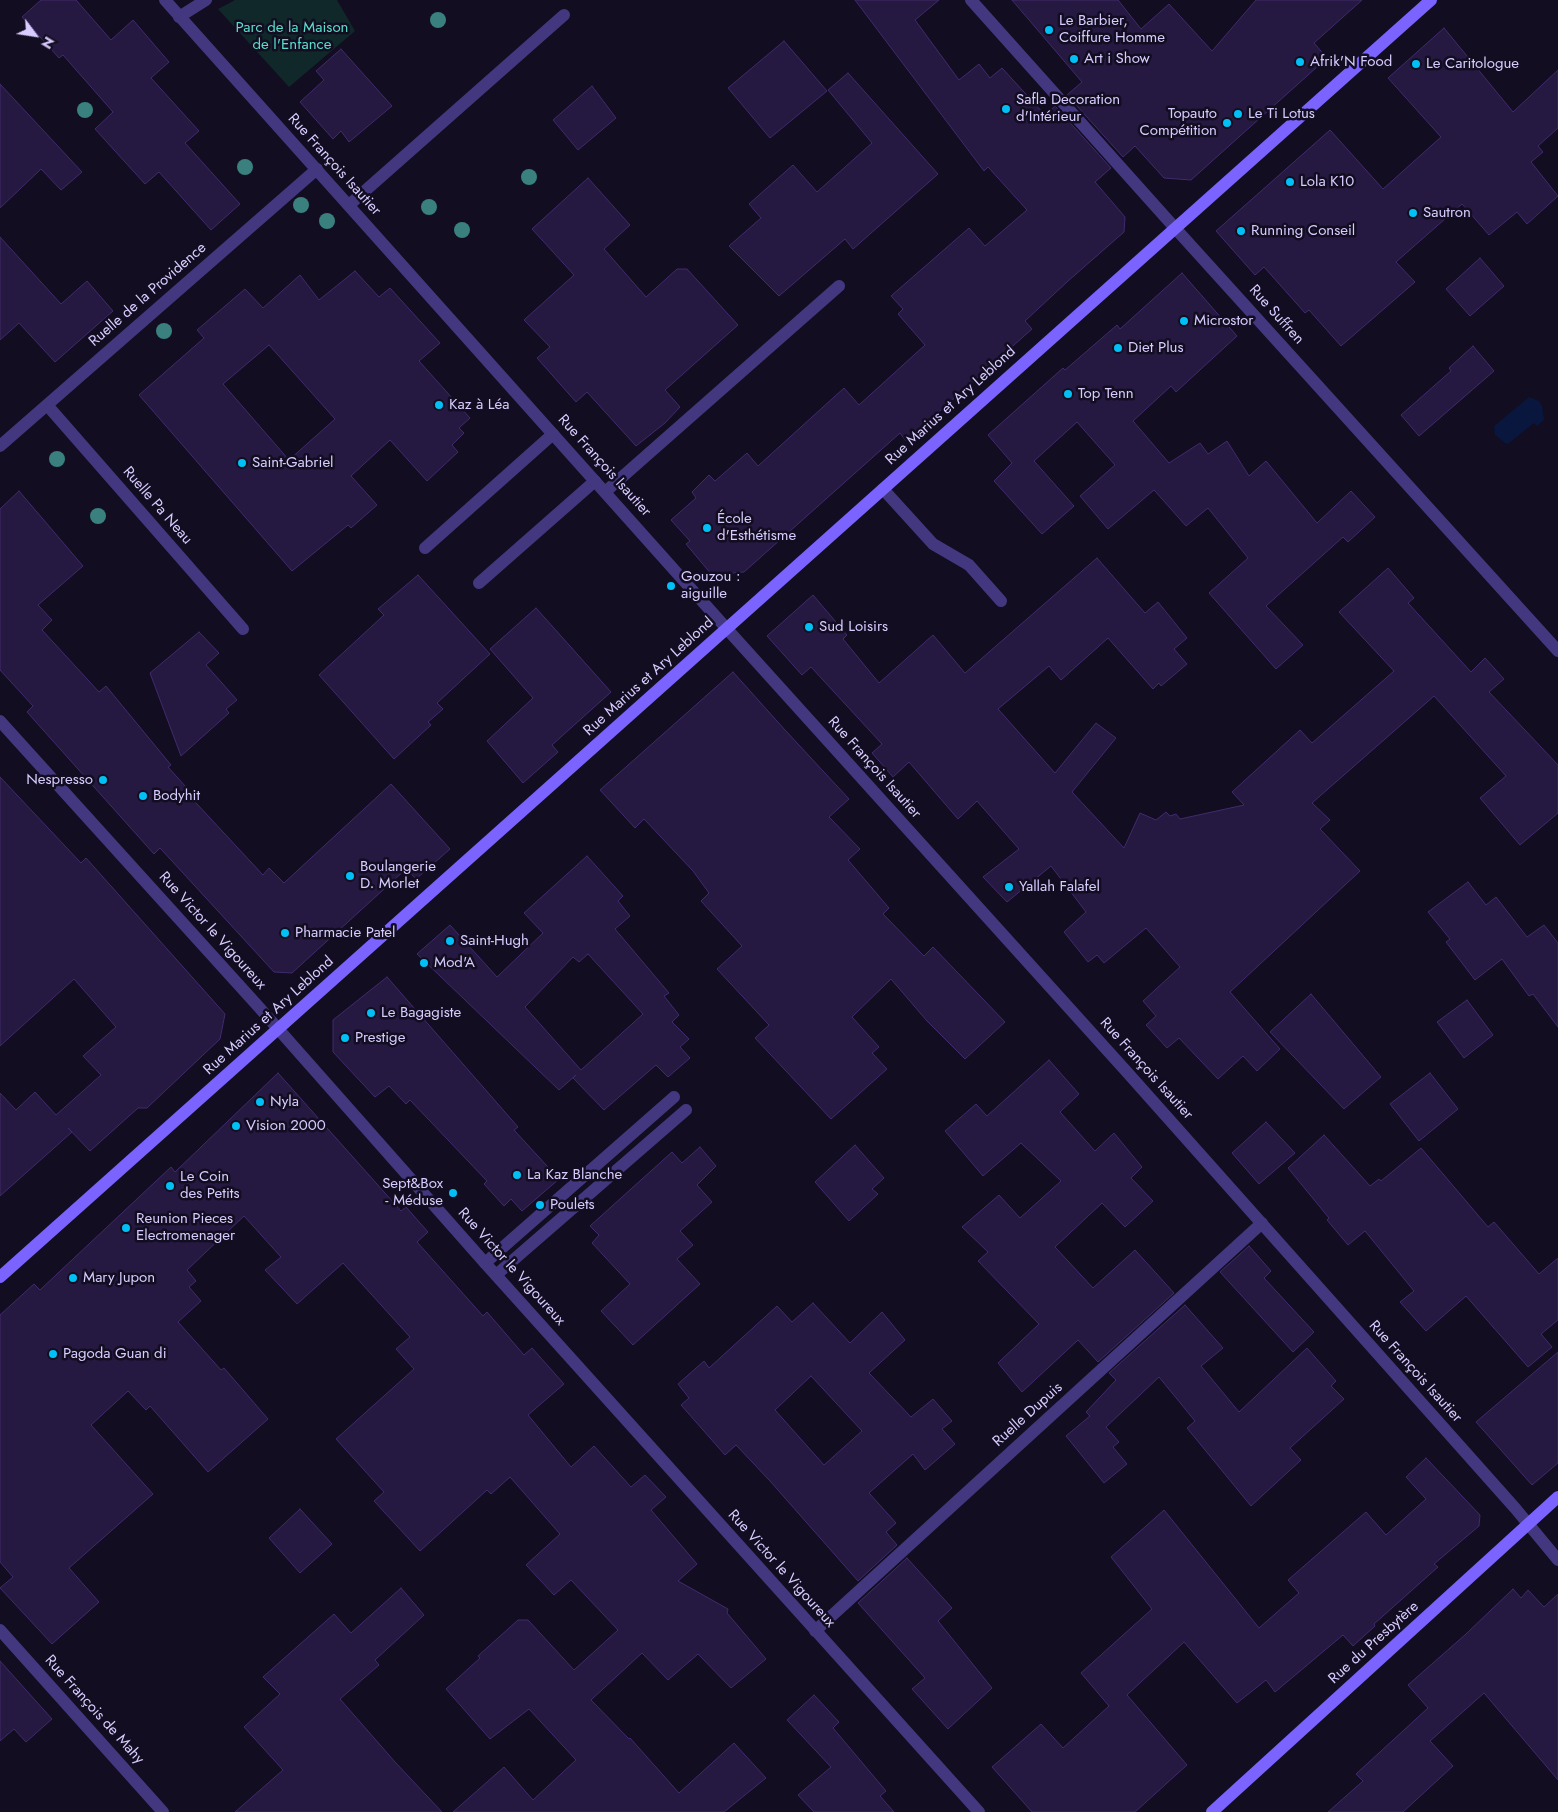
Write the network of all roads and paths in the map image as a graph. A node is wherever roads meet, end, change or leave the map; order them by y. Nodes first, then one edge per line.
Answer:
1 (165, 0) edge
2 (206, 0) edge
3 (971, 0) edge
4 (1432, 0) edge
5 (564, 15) dead end
6 (179, 17) junction
7 (317, 169) junction
8 (349, 205) junction
9 (1175, 228) junction
10 (839, 286) dead end
11 (47, 405) junction
12 (553, 434) junction
13 (0, 446) edge
14 (595, 481) junction
15 (883, 489) junction
16 (606, 492) junction
17 (425, 548) dead end
18 (479, 583) dead end
19 (1001, 601) dead end
20 (243, 629) dead end
21 (727, 629) junction
22 (1558, 650) edge
23 (0, 721) edge
24 (279, 1030) junction
25 (674, 1097) dead end
26 (686, 1110) dead end
27 (1262, 1223) junction
28 (485, 1263) junction
29 (496, 1275) junction
30 (0, 1277) edge
31 (1558, 1498) edge
32 (1528, 1524) junction
33 (1558, 1560) edge
34 (0, 1630) edge
35 (816, 1631) junction
36 (163, 1812) edge
37 (979, 1812) edge
38 (1212, 1812) edge

1 - 6 street, Rue François Isautier
2 - 6 street
3 - 9 street, Rue Suffren
4 - 9 street, Rue Marius et Ary Leblond
5 - 8 street
6 - 7 street, Rue François Isautier
7 - 8 street, Rue François Isautier
7 - 11 street, Ruelle de la Providence
8 - 12 street, Rue François Isautier
9 - 15 street, Rue Marius et Ary Leblond
9 - 22 street, Rue Suffren
10 - 16 street
11 - 13 street, Ruelle de la Providence
11 - 20 street, Ruelle Pa Neau
12 - 14 street, Rue François Isautier
12 - 17 street
14 - 16 street, Rue François Isautier
14 - 18 street
15 - 19 street
15 - 21 street, Rue Marius et Ary Leblond
16 - 21 street, Rue François Isautier
21 - 24 street, Rue Marius et Ary Leblond
21 - 27 street, Rue François Isautier
23 - 24 street, Rue Victor le Vigoureux
24 - 28 street, Rue Victor le Vigoureux
24 - 30 street, Rue Marius et Ary Leblond
25 - 28 street
26 - 29 street
27 - 32 street, Rue François Isautier
27 - 35 street, Ruelle Dupuis
28 - 29 street, Rue Victor le Vigoureux
29 - 35 street, Rue Victor le Vigoureux
31 - 32 street, Rue du Presbytère
32 - 33 street, Rue François Isautier
32 - 38 street, Rue du Presbytère
34 - 36 street, Rue François de Mahy
35 - 37 street, Rue Victor le Vigoureux

